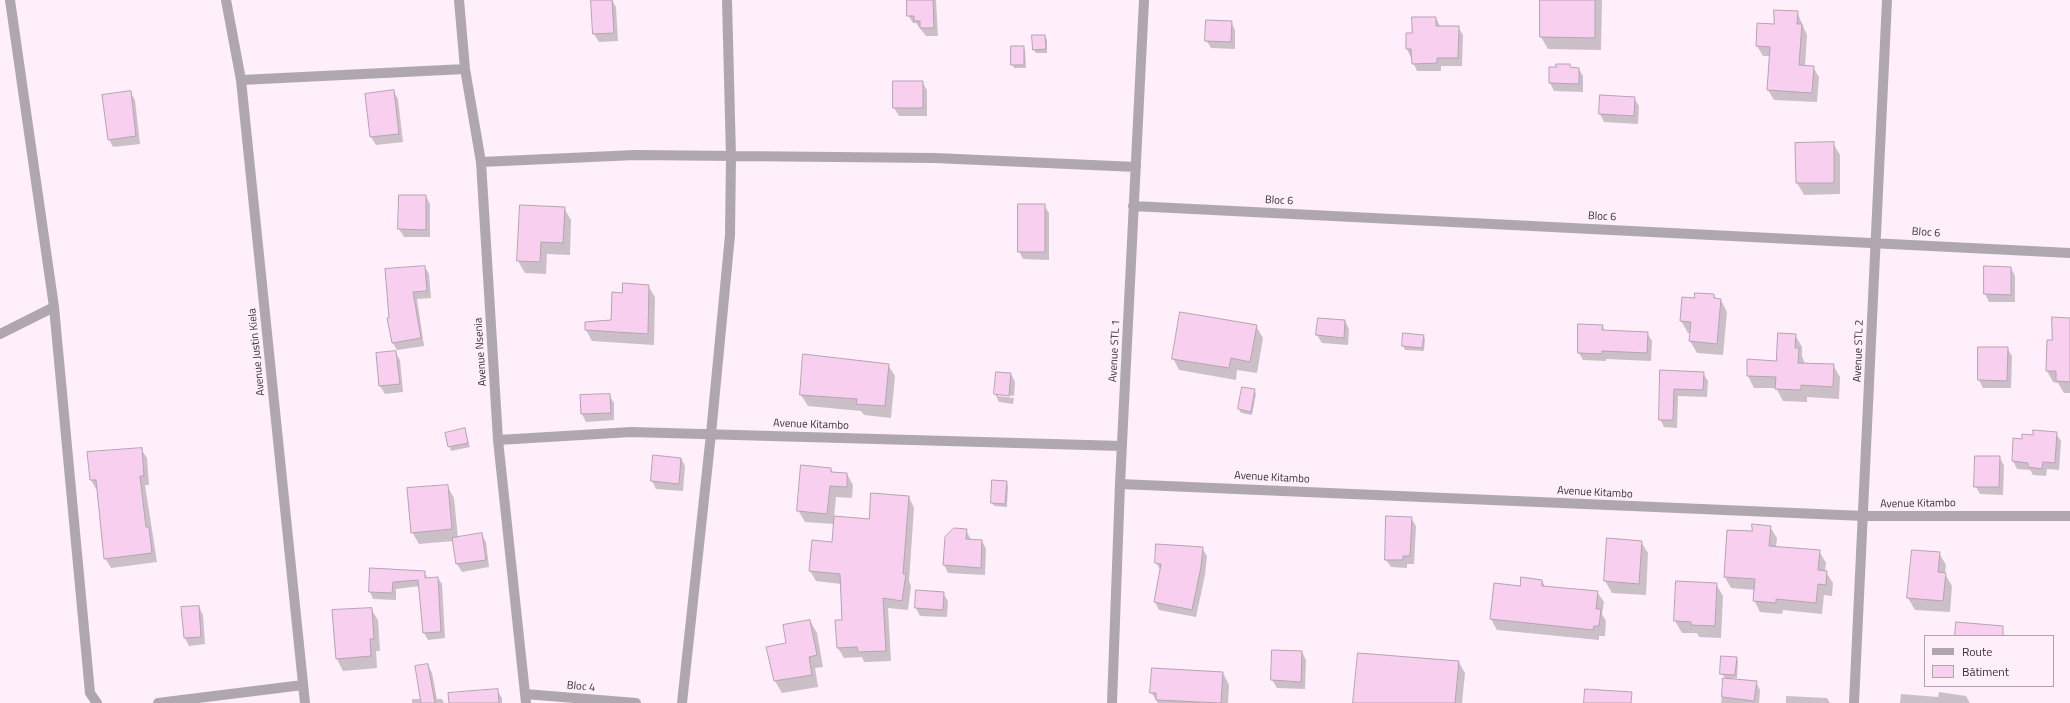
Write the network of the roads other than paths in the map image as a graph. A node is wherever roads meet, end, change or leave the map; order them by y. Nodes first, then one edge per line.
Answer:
1 (10, 0) edge
2 (226, 0) edge
3 (459, 0) edge
4 (727, 0) edge
5 (1144, 0) edge
6 (1887, 0) edge
7 (465, 69) junction
8 (241, 80) junction
9 (731, 156) junction
10 (480, 162) junction
11 (1136, 167) junction
12 (1133, 206) junction
13 (1875, 242) junction
14 (2070, 253) edge
15 (54, 307) junction
16 (0, 334) edge
17 (711, 434) junction
18 (498, 440) junction
19 (1122, 446) junction
20 (1120, 484) junction
21 (1864, 516) junction
22 (2070, 516) edge
23 (303, 685) junction
24 (91, 698) edge
25 (525, 698) edge
26 (97, 703) edge
27 (158, 703) edge
28 (305, 703) edge
29 (636, 703) edge
30 (682, 703) edge
31 (1112, 703) edge
32 (1854, 703) edge

1 - 15 street
2 - 8 street, Avenue Justin Kiela
3 - 7 street, Avenue Nsenia
4 - 9 street
5 - 11 street, Avenue STL 1
6 - 13 street, Avenue STL 2
7 - 8 street
7 - 10 street, Avenue Nsenia
8 - 23 street, Avenue Justin Kiela
9 - 10 street
9 - 11 street
9 - 17 street
10 - 18 street, Avenue Nsenia
11 - 12 street, Avenue STL 1
12 - 13 street, Bloc 6
12 - 19 street, Avenue STL 1
13 - 14 street, Bloc 6
13 - 21 street, Avenue STL 2
15 - 16 street
15 - 24 street
17 - 18 street, Avenue Kitambo
17 - 19 street, Avenue Kitambo
17 - 30 street
18 - 25 street, Avenue Nsenia
19 - 20 street, Avenue STL 1
20 - 21 street, Avenue Kitambo
20 - 31 street, Avenue STL 1
21 - 22 street, Avenue Kitambo
21 - 32 street, Avenue STL 2
23 - 27 street
23 - 28 street, Avenue Justin Kiela
24 - 26 street
25 - 29 street, Bloc 4

